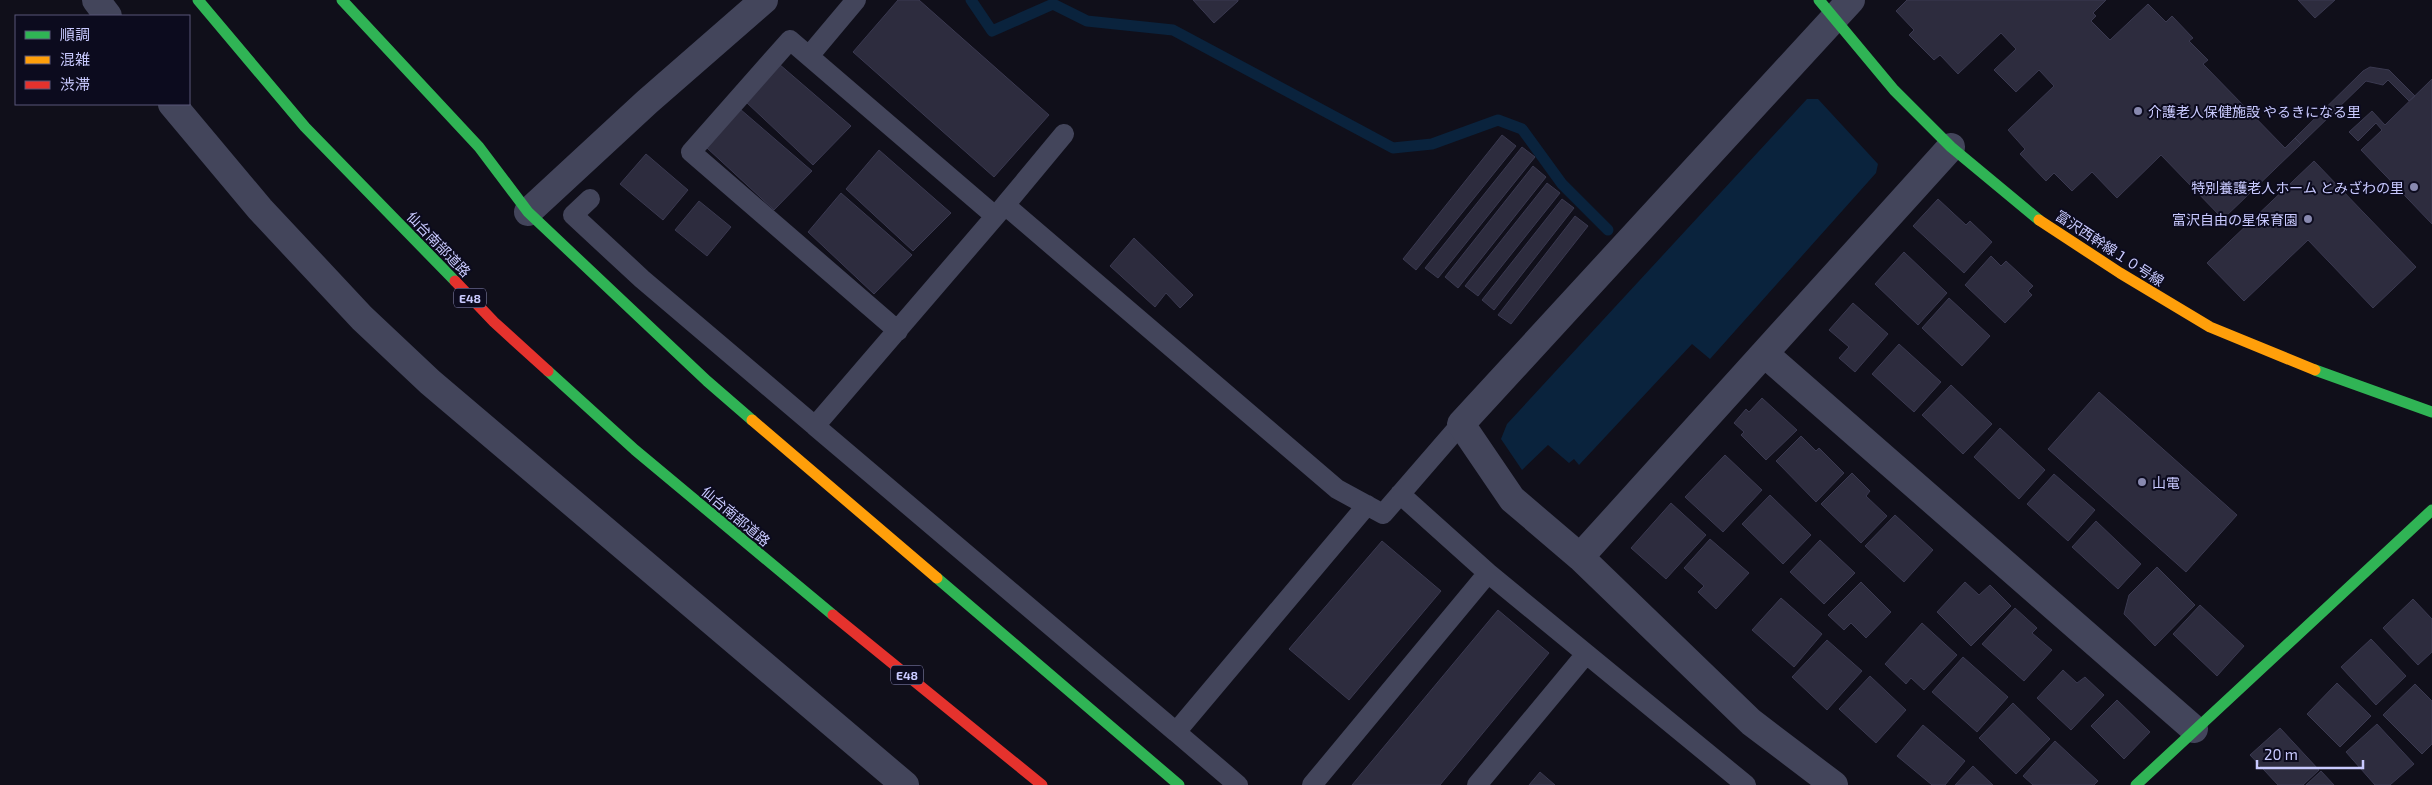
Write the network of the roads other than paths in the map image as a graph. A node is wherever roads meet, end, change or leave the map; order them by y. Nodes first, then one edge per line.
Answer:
1 (96, 0) edge
2 (198, 0) edge
3 (342, 0) edge
4 (764, 0) edge
5 (856, 0) edge
6 (1834, 6) edge
7 (107, 15) edge
8 (809, 56) junction
9 (173, 105) edge
10 (1064, 134) dead end
11 (1951, 147) junction
12 (590, 200) dead end
13 (1000, 210) junction
14 (528, 212) junction
15 (898, 331) junction
16 (1765, 354) junction
17 (2432, 412) edge
18 (1460, 424) junction
19 (815, 426) junction
20 (1400, 494) junction
21 (1366, 505) junction
22 (2432, 510) edge
23 (1580, 557) junction
24 (771, 565) junction
25 (1488, 573) junction
26 (1586, 654) junction
27 (2194, 729) junction
28 (1176, 732) junction
29 (960, 733) dead end
30 (904, 785) edge
31 (1042, 785) edge
32 (1178, 785) edge
33 (1238, 785) edge
34 (1312, 785) edge
35 (1477, 785) edge
36 (1746, 785) edge
37 (1834, 785) edge
38 (2136, 785) edge

1 - 7 street
2 - 24 main road, 仙台南部道路 / E48
3 - 14 main road
4 - 14 street
5 - 8 lane
6 - 11 main road, 富沢西幹線１０号線
6 - 18 street
8 - 13 lane
8 - 15 lane
9 - 30 street
10 - 13 lane
11 - 16 street
11 - 17 main road, 富沢西幹線１０号線
12 - 19 lane
13 - 15 lane
13 - 21 lane
14 - 32 main road
15 - 19 lane
16 - 23 street
16 - 27 street
18 - 20 lane
18 - 23 street
19 - 28 lane
20 - 21 lane
20 - 25 lane
21 - 28 lane
22 - 27 main road
23 - 37 street
24 - 29 main road, 仙台南部道路 / E48
24 - 31 main road, 仙台南部道路 / E48
25 - 26 lane
25 - 34 lane
26 - 35 lane
26 - 36 lane
27 - 38 main road
28 - 33 lane

